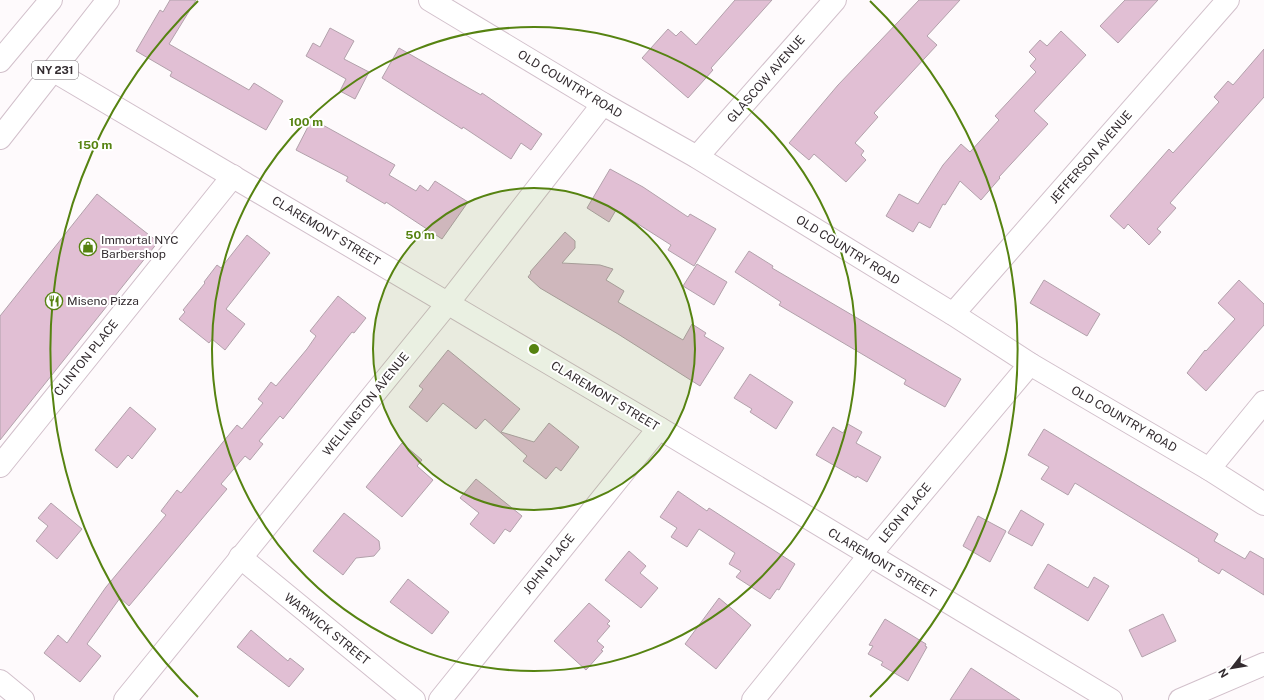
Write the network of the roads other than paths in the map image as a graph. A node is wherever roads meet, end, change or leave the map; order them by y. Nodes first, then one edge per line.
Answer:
1 (51, 0) edge
2 (108, 0) edge
3 (835, 0) edge
4 (1228, 0) edge
5 (435, 1) edge
6 (0, 61) edge
7 (54, 71) junction
8 (603, 104) junction
9 (0, 138) edge
10 (697, 157) junction
11 (233, 176) junction
12 (448, 303) junction
13 (953, 314) junction
14 (1030, 364) junction
15 (1264, 402) edge
16 (659, 428) junction
17 (0, 466) edge
18 (1209, 469) junction
19 (1264, 504) edge
20 (869, 556) junction
21 (240, 557) junction
22 (1264, 664) edge
23 (0, 681) edge
24 (23, 700) edge
25 (125, 700) edge
26 (414, 700) edge
27 (440, 700) edge
28 (753, 700) edge
29 (1111, 700) edge
30 (1180, 700) edge

1 - 6 street
2 - 7 street, NY 231
3 - 10 street, GLASCOW AVENUE
4 - 13 street, JEFFERSON AVENUE
5 - 8 street, OLD COUNTRY ROAD
7 - 9 street, NY 231
7 - 11 street, CLAREMONT STREET
8 - 10 street, OLD COUNTRY ROAD
8 - 12 street, WELLINGTON AVENUE
10 - 13 street, OLD COUNTRY ROAD
11 - 12 street, CLAREMONT STREET
11 - 17 street, CLINTON PLACE
12 - 16 street, CLAREMONT STREET
12 - 21 street, WELLINGTON AVENUE
13 - 14 street, OLD COUNTRY ROAD
14 - 18 street, OLD COUNTRY ROAD
14 - 20 street, LEON PLACE
15 - 18 street
16 - 20 street, CLAREMONT STREET
16 - 27 street, JOHN PLACE
18 - 19 street, OLD COUNTRY ROAD
20 - 28 street, LEON PLACE
20 - 29 street, CLAREMONT STREET
21 - 25 street, WELLINGTON AVENUE
21 - 26 street, WARWICK STREET
22 - 30 street
23 - 24 street

